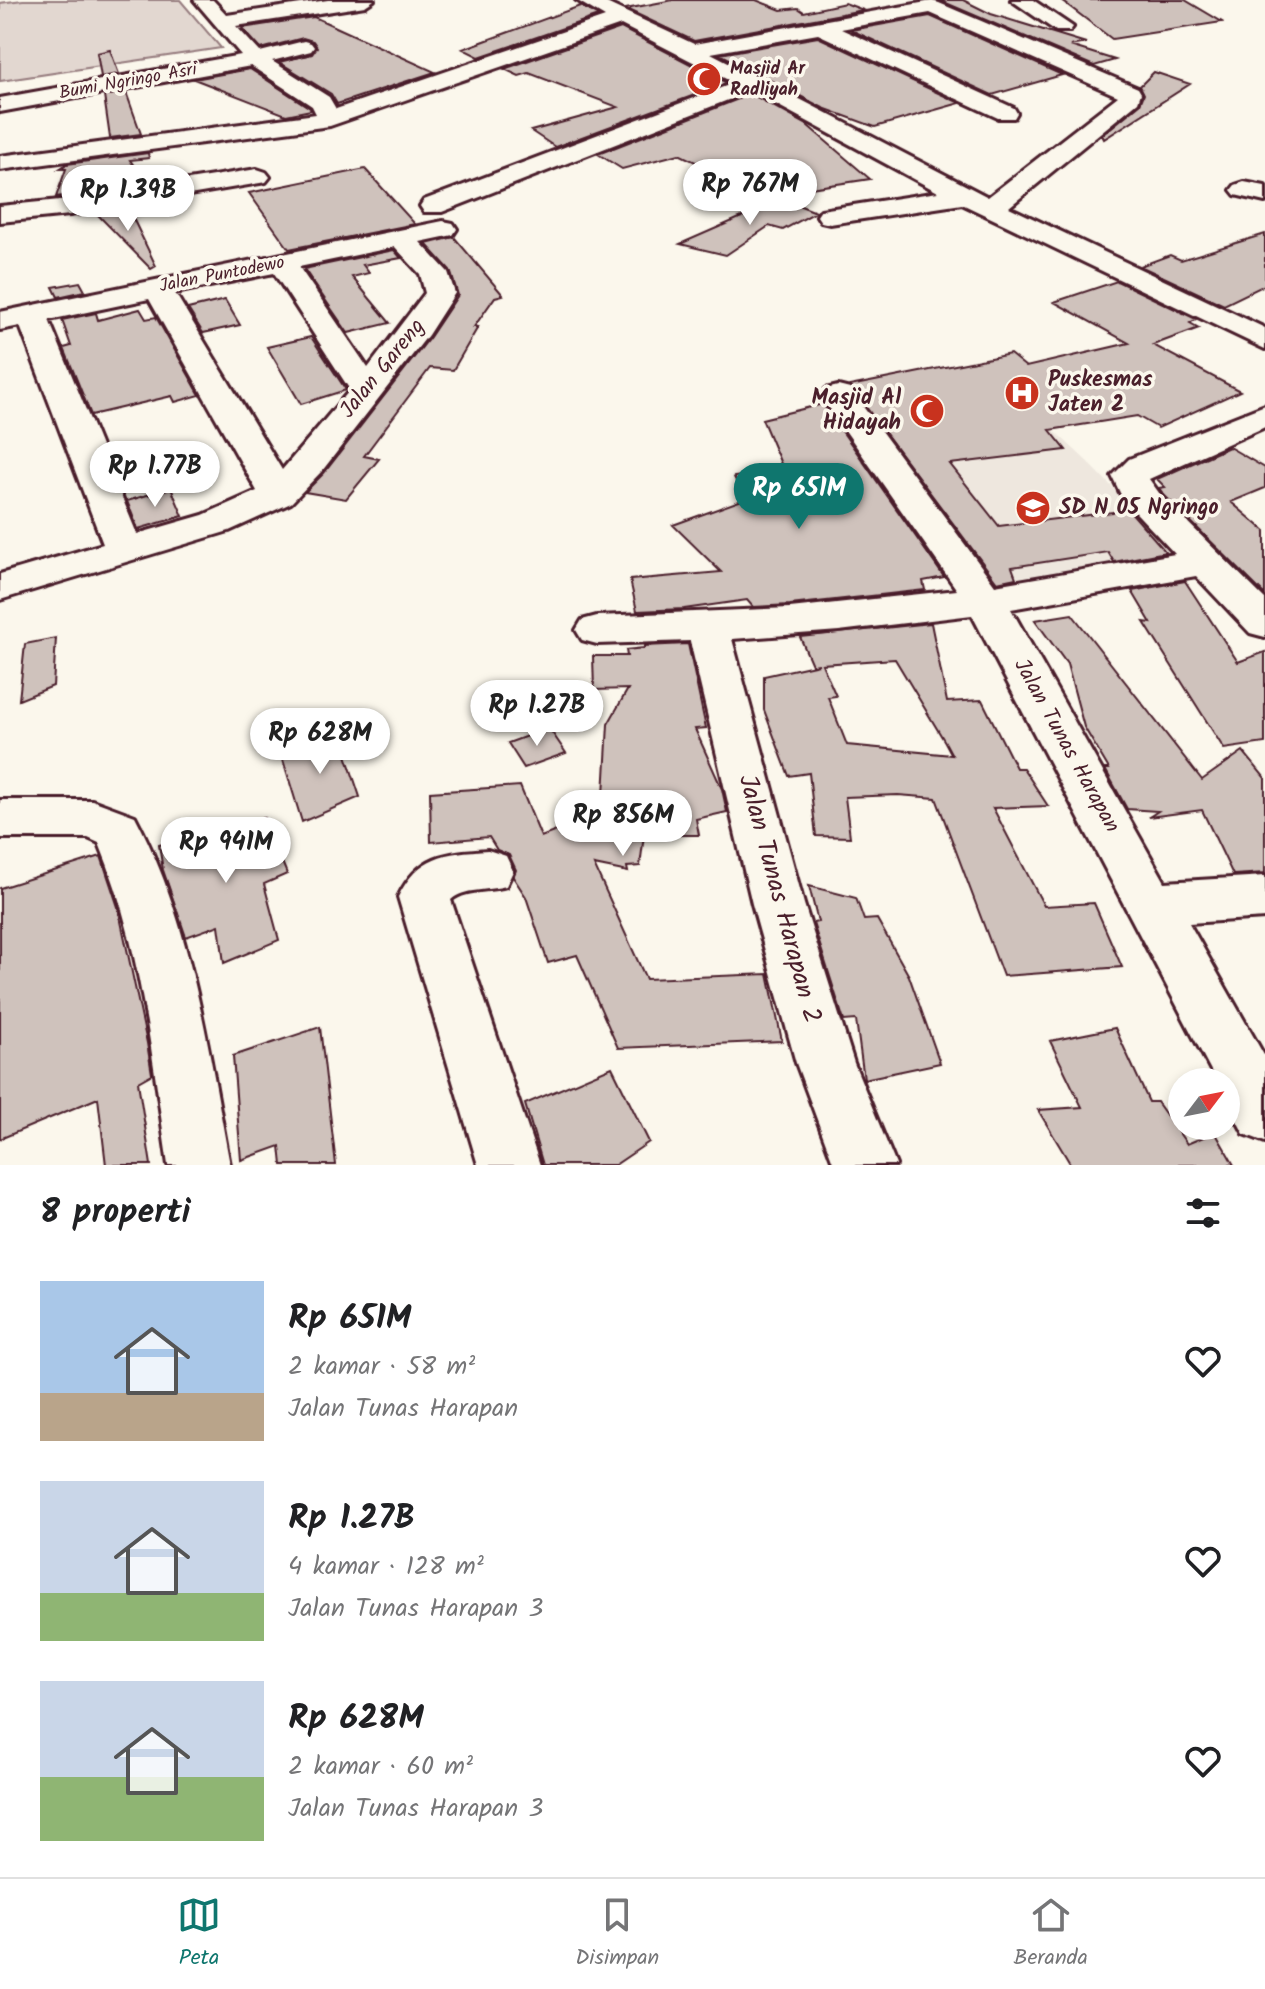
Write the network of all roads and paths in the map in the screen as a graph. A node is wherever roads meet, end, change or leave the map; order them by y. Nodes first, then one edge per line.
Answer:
1 (203, 0) edge
2 (365, 0) edge
3 (1020, 0) edge
4 (907, 5) edge
5 (612, 7) edge
6 (221, 22) junction
7 (820, 27) junction
8 (1063, 27) dead end
9 (304, 47) dead end
10 (691, 51) junction
11 (250, 53) junction
12 (21, 81) dead end
13 (753, 83) junction
14 (0, 105) edge
15 (1006, 113) dead end
16 (330, 119) junction
17 (0, 163) edge
18 (257, 177) dead end
19 (965, 196) junction
20 (990, 209) junction
21 (0, 214) edge
22 (830, 216) dead end
23 (401, 238) junction
24 (282, 263) junction
25 (157, 288) junction
26 (16, 317) edge
27 (1265, 340) edge
28 (366, 390) junction
29 (838, 396) dead end
30 (1261, 421) edge
31 (278, 495) junction
32 (125, 551) junction
33 (1204, 562) junction
34 (0, 587) edge
35 (985, 600) junction
36 (1265, 623) edge
37 (708, 629) junction
38 (597, 630) dead end
39 (0, 819) edge
40 (488, 871) dead end
41 (1265, 897) edge
42 (1153, 904) junction
43 (1265, 1114) edge
44 (199, 1165) edge
45 (509, 1165) edge
46 (865, 1165) edge

1 - 6 street
2 - 6 street
3 - 8 street
4 - 7 street
4 - 20 street
5 - 10 street
5 - 16 street
6 - 11 street
7 - 10 street
7 - 15 street
9 - 11 street
10 - 13 street
11 - 12 street
11 - 14 street, Bumi Ngringo Asri
11 - 16 street
13 - 19 street
13 - 23 street, Jalan Puntodewo
16 - 17 street
18 - 21 street
19 - 20 street
19 - 22 street
20 - 27 street
23 - 24 street, Jalan Puntodewo
23 - 28 street, Jalan Gareng
24 - 25 street, Jalan Puntodewo
24 - 28 street
25 - 26 street, Jalan Puntodewo
25 - 31 street
26 - 32 street
28 - 31 street, Jalan Gareng
29 - 35 street, Jalan Tunas Harapan
30 - 33 street
31 - 32 street
32 - 34 street
33 - 35 street
33 - 36 street
35 - 37 street
35 - 42 street, Jalan Tunas Harapan
37 - 38 street
37 - 46 street, Jalan Tunas Harapan 2
39 - 44 street
40 - 45 street
41 - 42 street
42 - 43 street, Jalan Tunas Harapan

